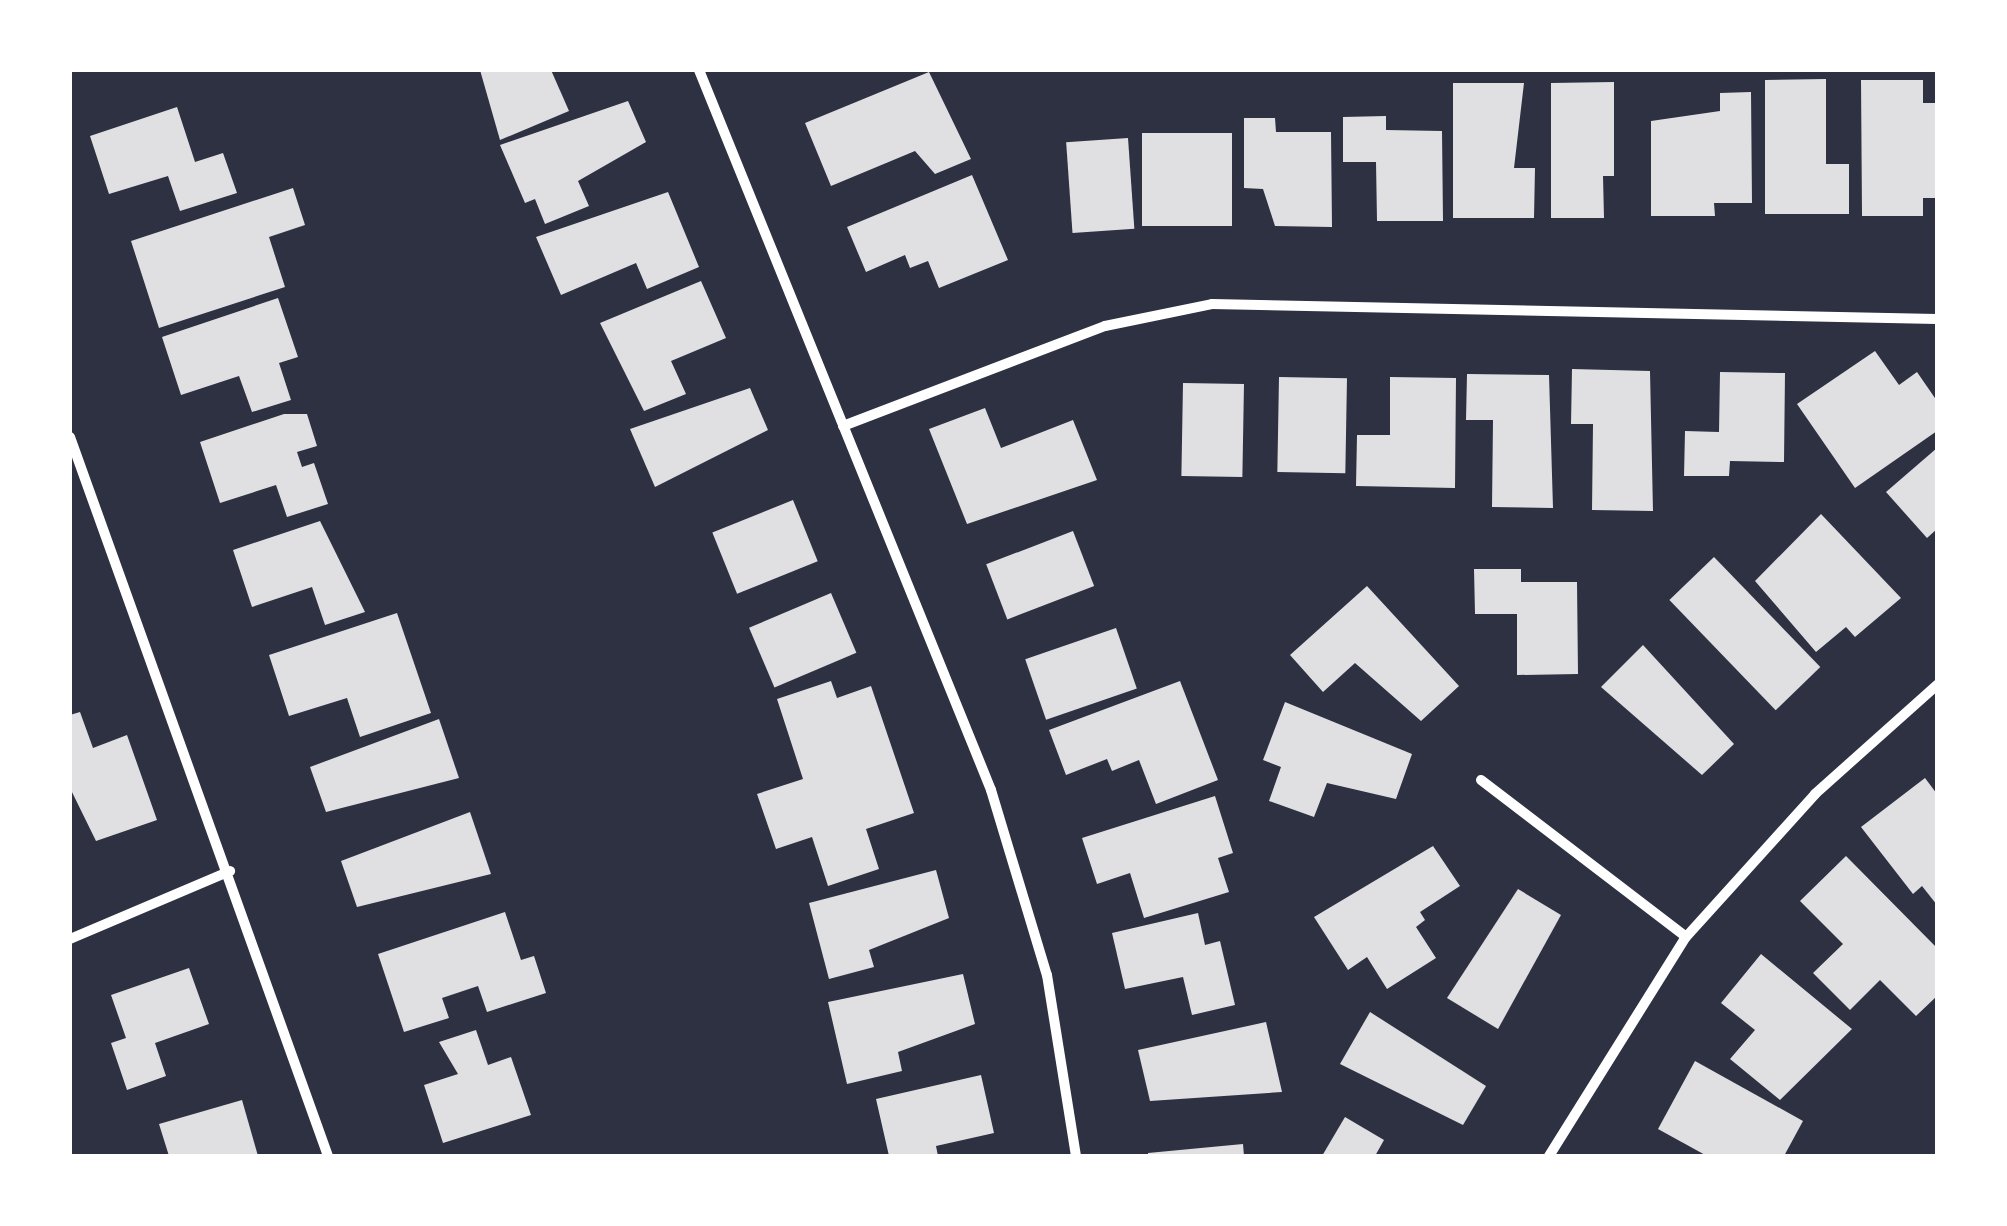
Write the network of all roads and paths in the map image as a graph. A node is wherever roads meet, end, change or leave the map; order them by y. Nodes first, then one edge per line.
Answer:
1 (699, 70) edge
2 (1937, 320) edge
3 (843, 426) junction
4 (70, 437) edge
5 (1937, 686) edge
6 (1480, 780) dead end
7 (230, 871) junction
8 (1686, 937) junction
9 (70, 938) edge
10 (328, 1156) edge
11 (1076, 1156) edge
12 (1549, 1156) edge

1 - 3 street
2 - 3 street
3 - 11 street
4 - 7 street
5 - 8 street
6 - 8 street
7 - 9 street
7 - 10 street
8 - 12 street

